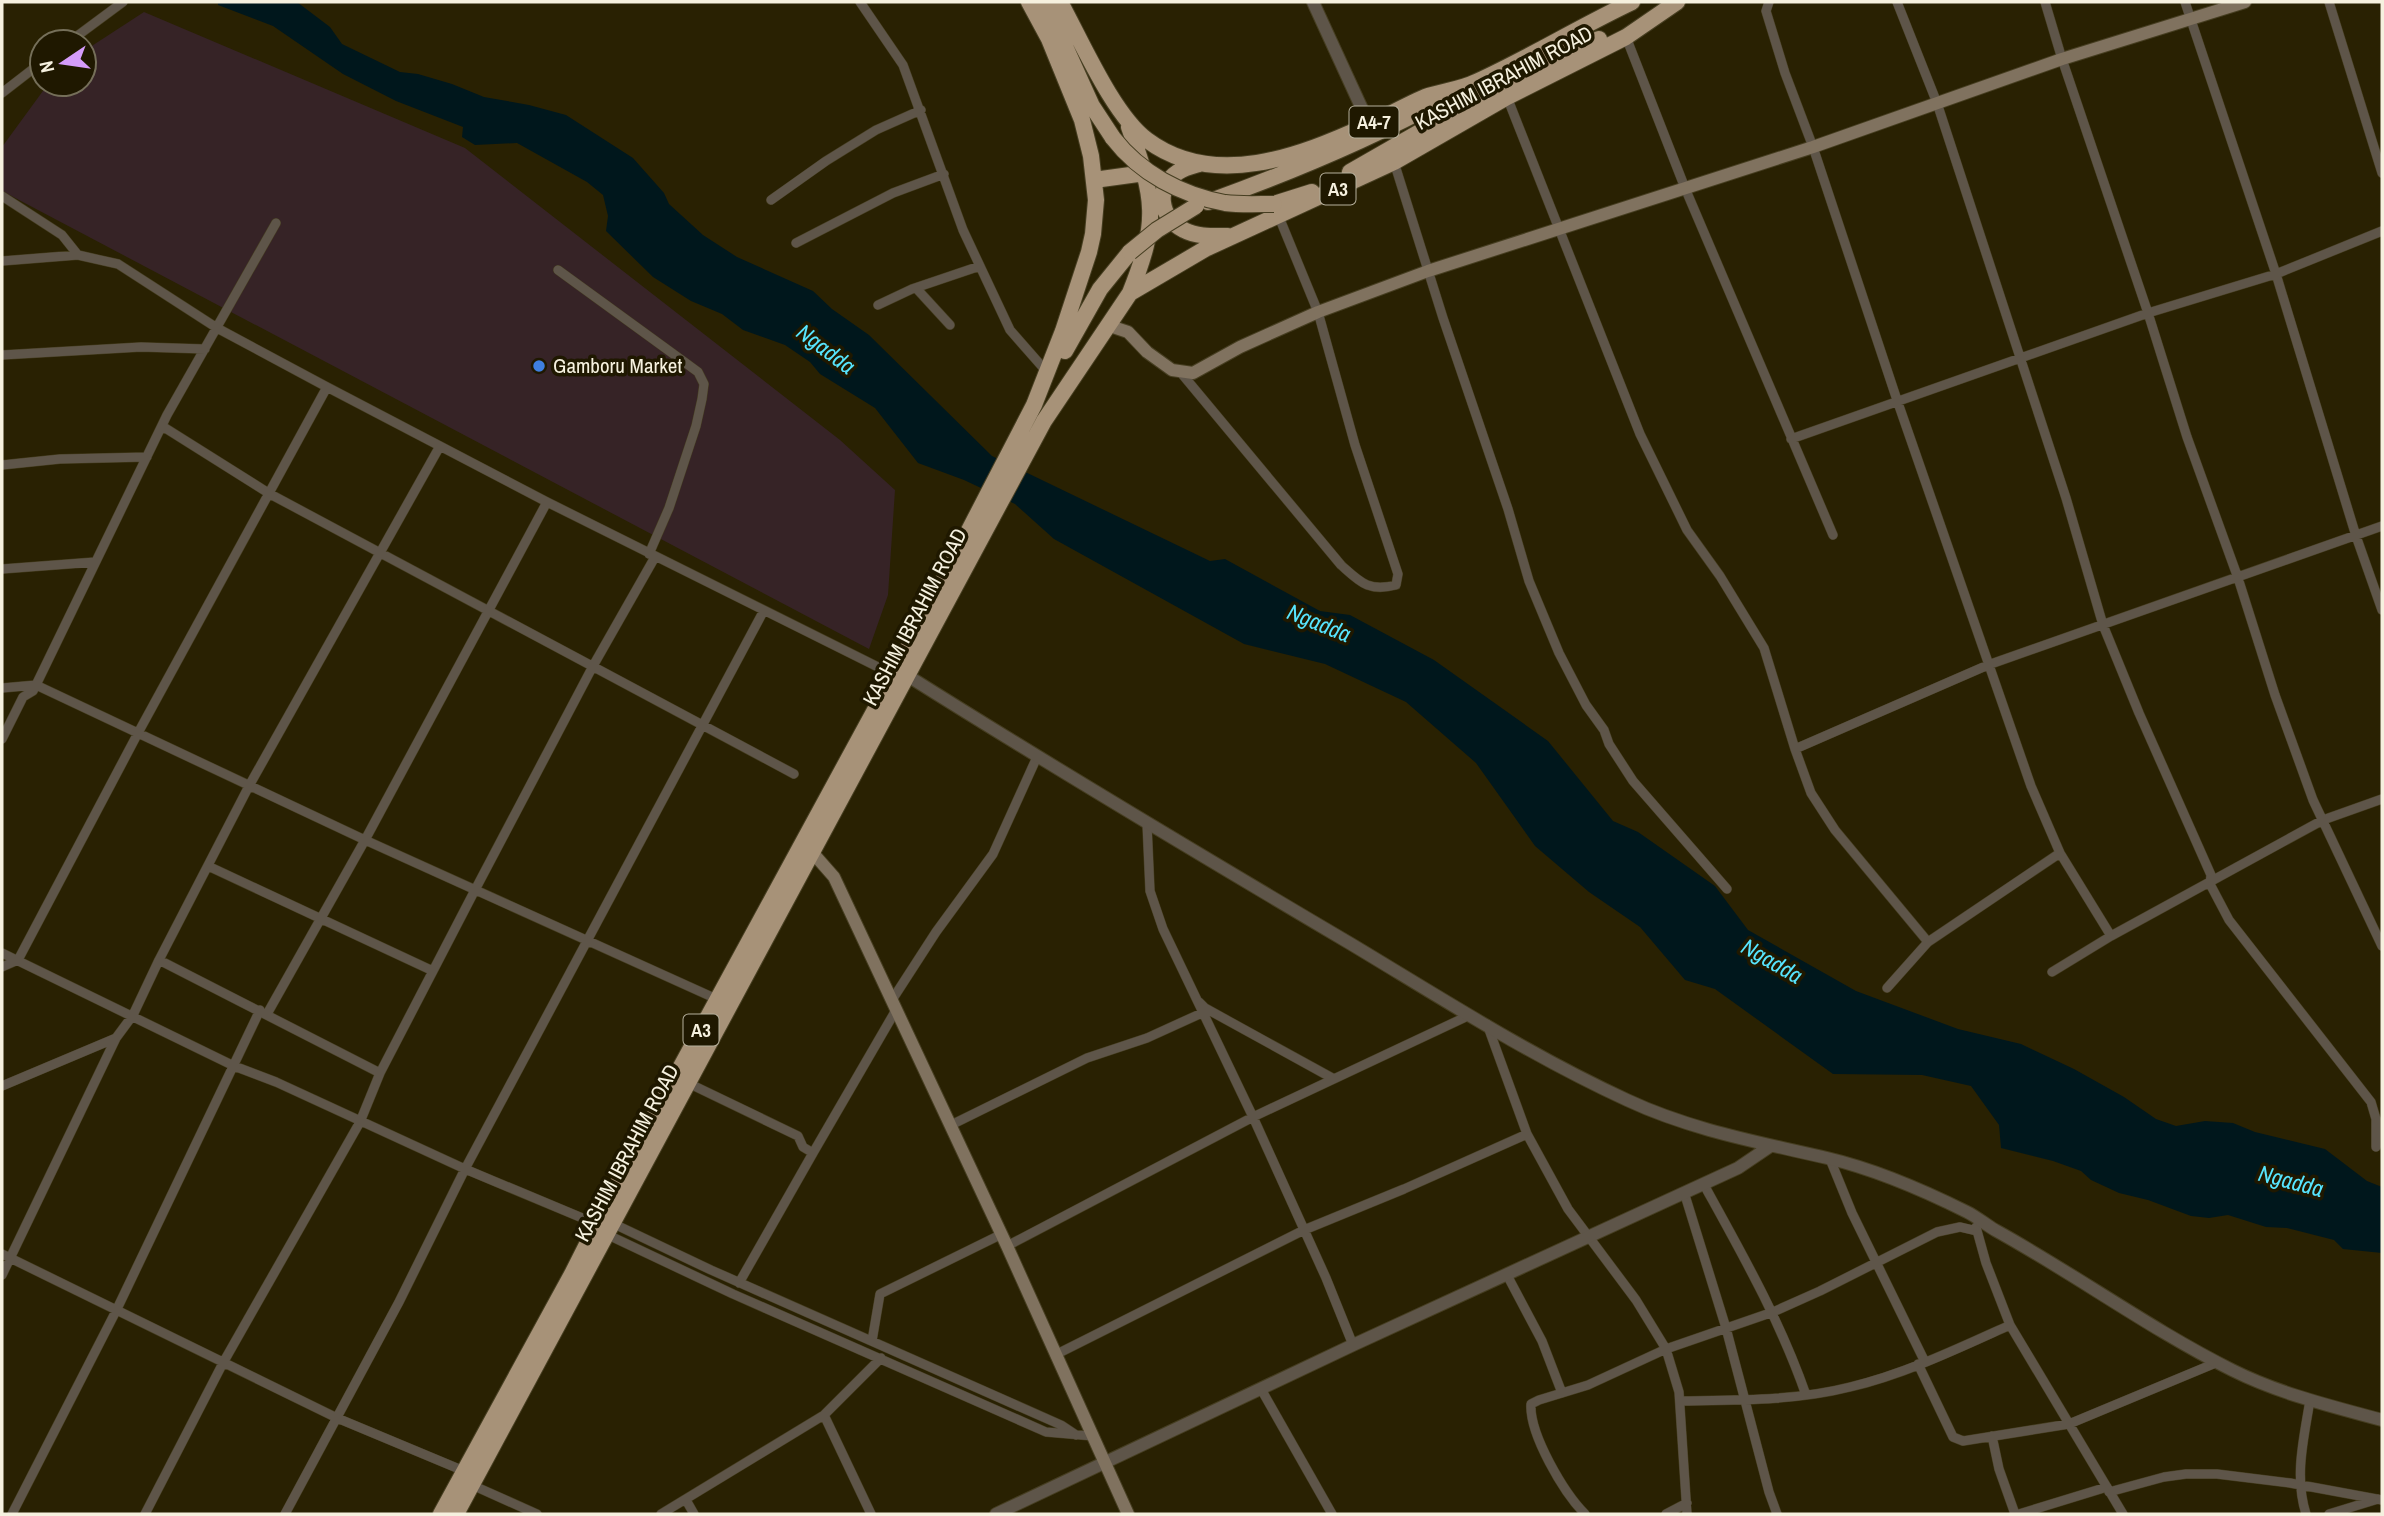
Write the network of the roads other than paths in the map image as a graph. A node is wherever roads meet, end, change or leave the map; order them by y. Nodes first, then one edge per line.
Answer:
1 (123, 2) edge
2 (860, 2) edge
3 (1029, 2) edge
4 (1045, 2) edge
5 (1060, 2) edge
6 (1313, 2) edge
7 (1632, 2) edge
8 (1677, 2) edge
9 (1769, 2) edge
10 (1897, 2) edge
11 (2045, 2) edge
12 (2185, 2) edge
13 (2245, 2) edge
14 (2329, 2) edge
15 (2191, 20) junction
16 (88, 28) edge
17 (1626, 37) junction
18 (2062, 59) junction
19 (28, 73) edge
20 (1474, 83) junction
21 (2, 93) edge
22 (1507, 97) junction
23 (1937, 103) junction
24 (921, 110) junction
25 (1128, 123) junction
26 (1369, 124) junction
27 (1813, 147) junction
28 (1394, 162) junction
29 (1199, 164) junction
30 (1146, 173) junction
31 (2382, 173) edge
32 (944, 174) junction
33 (1094, 180) junction
34 (1685, 188) junction
35 (2, 196) edge
36 (771, 200) dead end
37 (1277, 210) junction
38 (276, 223) dead end
39 (1560, 229) junction
40 (2382, 231) edge
41 (1238, 235) junction
42 (796, 243) dead end
43 (78, 255) junction
44 (2, 261) edge
45 (980, 266) junction
46 (558, 270) dead end
47 (1428, 271) junction
48 (2276, 274) junction
49 (916, 288) junction
50 (1130, 293) junction
51 (878, 305) dead end
52 (1318, 312) junction
53 (2148, 313) junction
54 (950, 325) dead end
55 (1107, 325) junction
56 (217, 328) junction
57 (205, 349) junction
58 (2, 355) edge
59 (2021, 358) junction
60 (1046, 371) junction
61 (1182, 373) junction
62 (327, 387) junction
63 (1897, 400) junction
64 (1036, 413) junction
65 (162, 426) junction
66 (1791, 439) junction
67 (440, 446) junction
68 (146, 457) junction
69 (2, 465) edge
70 (270, 494) junction
71 (547, 502) junction
72 (2382, 526) edge
73 (1833, 536) dead end
74 (2356, 536) junction
75 (381, 554) junction
76 (652, 555) junction
77 (95, 562) junction
78 (2, 569) edge
79 (2238, 578) junction
80 (2382, 610) edge
81 (488, 611) junction
82 (763, 612) junction
83 (2103, 625) junction
84 (1988, 665) junction
85 (593, 666) junction
86 (901, 676) junction
87 (36, 685) junction
88 (2, 688) edge
89 (705, 725) junction
90 (138, 733) junction
91 (2, 739) edge
92 (1795, 749) junction
93 (1037, 757) junction
94 (794, 774) dead end
95 (249, 786) junction
96 (2382, 799) edge
97 (2323, 820) junction
98 (1147, 824) junction
99 (365, 840) junction
100 (812, 852) junction
101 (2060, 853) junction
102 (208, 866) junction
103 (2210, 884) junction
104 (1727, 889) dead end
105 (474, 890) junction
106 (321, 919) junction
107 (2111, 936) junction
108 (588, 939) junction
109 (1928, 942) junction
110 (2382, 946) edge
111 (2, 953) edge
112 (18, 960) junction
113 (159, 960) junction
114 (2, 967) edge
115 (433, 971) junction
116 (2052, 972) dead end
117 (1888, 988) dead end
118 (1196, 999) junction
119 (723, 1002) junction
120 (894, 1005) junction
121 (263, 1012) junction
122 (1202, 1013) junction
123 (133, 1015) junction
124 (1470, 1015) junction
125 (1487, 1024) junction
126 (116, 1038) junction
127 (234, 1066) junction
128 (380, 1073) junction
129 (1334, 1079) junction
130 (688, 1083) junction
131 (2, 1086) edge
132 (1253, 1117) junction
133 (360, 1122) junction
134 (951, 1125) junction
135 (1527, 1134) junction
136 (1769, 1147) junction
137 (2376, 1147) dead end
138 (813, 1153) junction
139 (1830, 1159) junction
140 (465, 1169) junction
141 (1703, 1183) junction
142 (1684, 1192) junction
143 (1972, 1215) junction
144 (606, 1228) junction
145 (1304, 1230) junction
146 (1977, 1231) junction
147 (1587, 1237) junction
148 (1005, 1240) junction
149 (6, 1256) edge
150 (1876, 1264) junction
151 (1507, 1275) junction
152 (2, 1276) edge
153 (739, 1283) junction
154 (116, 1311) junction
155 (1773, 1312) junction
156 (2010, 1325) junction
157 (1726, 1328) junction
158 (872, 1341) junction
159 (1353, 1345) junction
160 (1666, 1349) junction
161 (1055, 1355) junction
162 (881, 1358) junction
163 (2218, 1362) junction
164 (223, 1363) junction
165 (1921, 1363) junction
166 (1261, 1389) junction
167 (1562, 1393) junction
168 (1806, 1395) junction
169 (2310, 1400) junction
170 (1680, 1401) junction
171 (1745, 1401) junction
172 (824, 1415) junction
173 (337, 1418) junction
174 (2382, 1420) edge
175 (2069, 1424) junction
176 (1077, 1436) junction
177 (1093, 1436) junction
178 (1992, 1436) junction
179 (1105, 1463) junction
180 (468, 1478) junction
181 (2300, 1485) junction
182 (2108, 1489) junction
183 (2381, 1499) edge
184 (686, 1500) junction
185 (1687, 1503) junction
186 (12, 1514) edge
187 (145, 1514) edge
188 (285, 1514) edge
189 (441, 1514) edge
190 (456, 1514) edge
191 (537, 1514) edge
192 (661, 1514) edge
193 (694, 1514) edge
194 (871, 1514) edge
195 (996, 1514) edge
196 (1128, 1514) edge
197 (1332, 1514) edge
198 (1585, 1514) edge
199 (1666, 1514) edge
200 (1687, 1514) edge
201 (1777, 1514) edge
202 (2017, 1514) edge
203 (2123, 1514) edge
204 (2306, 1514) edge
205 (2329, 1514) edge

1 - 16 street
2 - 24 street
3 - 33 highway, KASHIM IBRAHIM ROAD / A3
4 - 37 highway, A3, bridge
5 - 25 highway, A4-7
6 - 26 street
7 - 20 highway, A4-7
8 - 17 highway, KASHIM IBRAHIM ROAD / A3
8 - 37 highway, A4-7
9 - 27 street
10 - 23 street
11 - 18 street
12 - 15 street
13 - 15 main road
14 - 31 street
15 - 18 main road
15 - 48 street
17 - 22 highway, KASHIM IBRAHIM ROAD / A3
17 - 34 street
18 - 23 main road
18 - 53 street
19 - 21 street
20 - 26 highway, A4-7
20 - 64 highway, A4-7, bridge
22 - 28 highway, KASHIM IBRAHIM ROAD / A3
22 - 39 street
23 - 27 main road
23 - 59 street
24 - 32 street
24 - 36 street
25 - 29 highway, A4-7
25 - 30 highway
26 - 29 highway, A4-7
27 - 34 main road
27 - 63 street
28 - 37 highway, KASHIM IBRAHIM ROAD / A3
28 - 47 street
29 - 41 highway
30 - 33 highway
30 - 50 highway
32 - 42 street
32 - 45 street
33 - 60 highway, KASHIM IBRAHIM ROAD / A3
34 - 39 main road
34 - 66 street
35 - 43 street
37 - 41 highway, KASHIM IBRAHIM ROAD / A3
37 - 52 street
38 - 56 street
39 - 47 main road
39 - 92 street
40 - 48 street
41 - 50 highway, KASHIM IBRAHIM ROAD / A3
43 - 44 street
43 - 56 street
45 - 49 street
45 - 60 street
46 - 76 street
47 - 52 main road
47 - 104 street
48 - 53 street
48 - 74 street
49 - 51 street
49 - 54 street
50 - 55 highway, KASHIM IBRAHIM ROAD / A3
52 - 61 main road
52 - 61 street
53 - 59 street
53 - 79 street
55 - 61 main road
55 - 64 highway, KASHIM IBRAHIM ROAD / A3
56 - 57 street
56 - 62 street
57 - 58 street
57 - 65 street
59 - 63 street
59 - 83 street
60 - 64 highway, KASHIM IBRAHIM ROAD / A3
62 - 67 street
62 - 70 street
63 - 66 street
63 - 84 street
64 - 86 highway, KASHIM IBRAHIM ROAD / A3
65 - 68 street
65 - 70 street
66 - 73 street
67 - 71 street
67 - 75 street
68 - 69 street
68 - 77 street
70 - 75 street
70 - 90 street
71 - 76 street
71 - 81 street
72 - 74 street
74 - 79 street
74 - 80 street
75 - 81 street
75 - 95 street
76 - 82 street
76 - 85 street
77 - 78 street
77 - 87 street
79 - 83 street
79 - 97 street
81 - 85 street
81 - 99 street
82 - 86 street
82 - 89 street
83 - 84 street
83 - 103 street
84 - 92 street
84 - 101 street
85 - 89 street
85 - 105 street
86 - 93 street
86 - 100 highway, KASHIM IBRAHIM ROAD / A3
86 - 119 highway, KASHIM IBRAHIM ROAD / A3
87 - 88 street
87 - 90 street
87 - 91 street
89 - 94 street
89 - 108 street
90 - 95 street
90 - 112 street
92 - 109 street
93 - 98 street
93 - 120 street
95 - 99 street
95 - 102 street
96 - 97 street
97 - 103 street
97 - 110 street
98 - 118 street
98 - 124 street
99 - 105 street
99 - 106 street
100 - 119 highway, KASHIM IBRAHIM ROAD / A3
100 - 120 main road
101 - 107 street
101 - 109 street
102 - 106 street
102 - 113 street
103 - 107 street
103 - 137 street
105 - 108 street
105 - 115 street
106 - 115 street
106 - 121 street
107 - 116 street
108 - 119 street
108 - 140 street
109 - 117 street
111 - 112 street
112 - 114 street
112 - 123 street
113 - 121 street
113 - 123 street
115 - 128 street
118 - 122 street
118 - 129 street
119 - 130 highway, KASHIM IBRAHIM ROAD / A3
119 - 144 highway, KASHIM IBRAHIM ROAD / A3
120 - 134 main road
120 - 138 street
121 - 127 street
121 - 128 street
122 - 132 street
122 - 134 street
123 - 126 street
123 - 127 street
124 - 125 street
124 - 129 street
125 - 135 street
125 - 136 street
126 - 131 street
126 - 149 street
127 - 133 street
127 - 154 street
128 - 133 street
129 - 132 street
130 - 138 street
130 - 144 highway, KASHIM IBRAHIM ROAD / A3
132 - 145 street
132 - 148 street
133 - 140 street
133 - 164 street
134 - 148 main road
135 - 145 street
135 - 147 street
136 - 139 street
136 - 141 street
138 - 153 street
139 - 143 street
139 - 150 street
140 - 144 street
140 - 173 street
141 - 142 street
141 - 155 street
142 - 147 street
142 - 157 street
143 - 146 street
143 - 163 street
144 - 153 street
144 - 162 street
144 - 180 highway, KASHIM IBRAHIM ROAD / A3
145 - 159 street
145 - 161 street
146 - 150 street
146 - 156 street
147 - 151 street
147 - 160 street
148 - 158 street
148 - 161 main road
149 - 152 street
149 - 154 street
150 - 155 street
150 - 165 street
151 - 159 street
151 - 167 street
153 - 158 street
154 - 164 street
154 - 186 street
155 - 157 street
155 - 168 street
156 - 165 street
156 - 175 street
157 - 160 street
157 - 171 street
158 - 176 street
159 - 166 street
160 - 167 street
160 - 170 street
161 - 177 main road
162 - 172 street
162 - 176 street
163 - 169 street
163 - 175 street
164 - 173 street
164 - 187 street
165 - 168 street
165 - 178 street
166 - 179 street
166 - 197 street
167 - 198 street
168 - 171 street
169 - 174 street
169 - 181 street
170 - 171 street
170 - 185 street
171 - 201 street
172 - 184 street
172 - 194 street
173 - 180 street
173 - 188 street
175 - 178 street
175 - 182 street
176 - 177 street
177 - 179 main road
178 - 202 street
179 - 195 street
179 - 196 main road
180 - 189 highway, KASHIM IBRAHIM ROAD / A3
180 - 190 highway, KASHIM IBRAHIM ROAD / A3
180 - 191 street
181 - 182 street
181 - 183 street
181 - 204 street
182 - 202 street
182 - 203 street
183 - 205 street
184 - 192 street
184 - 193 street
185 - 199 street
185 - 200 street

